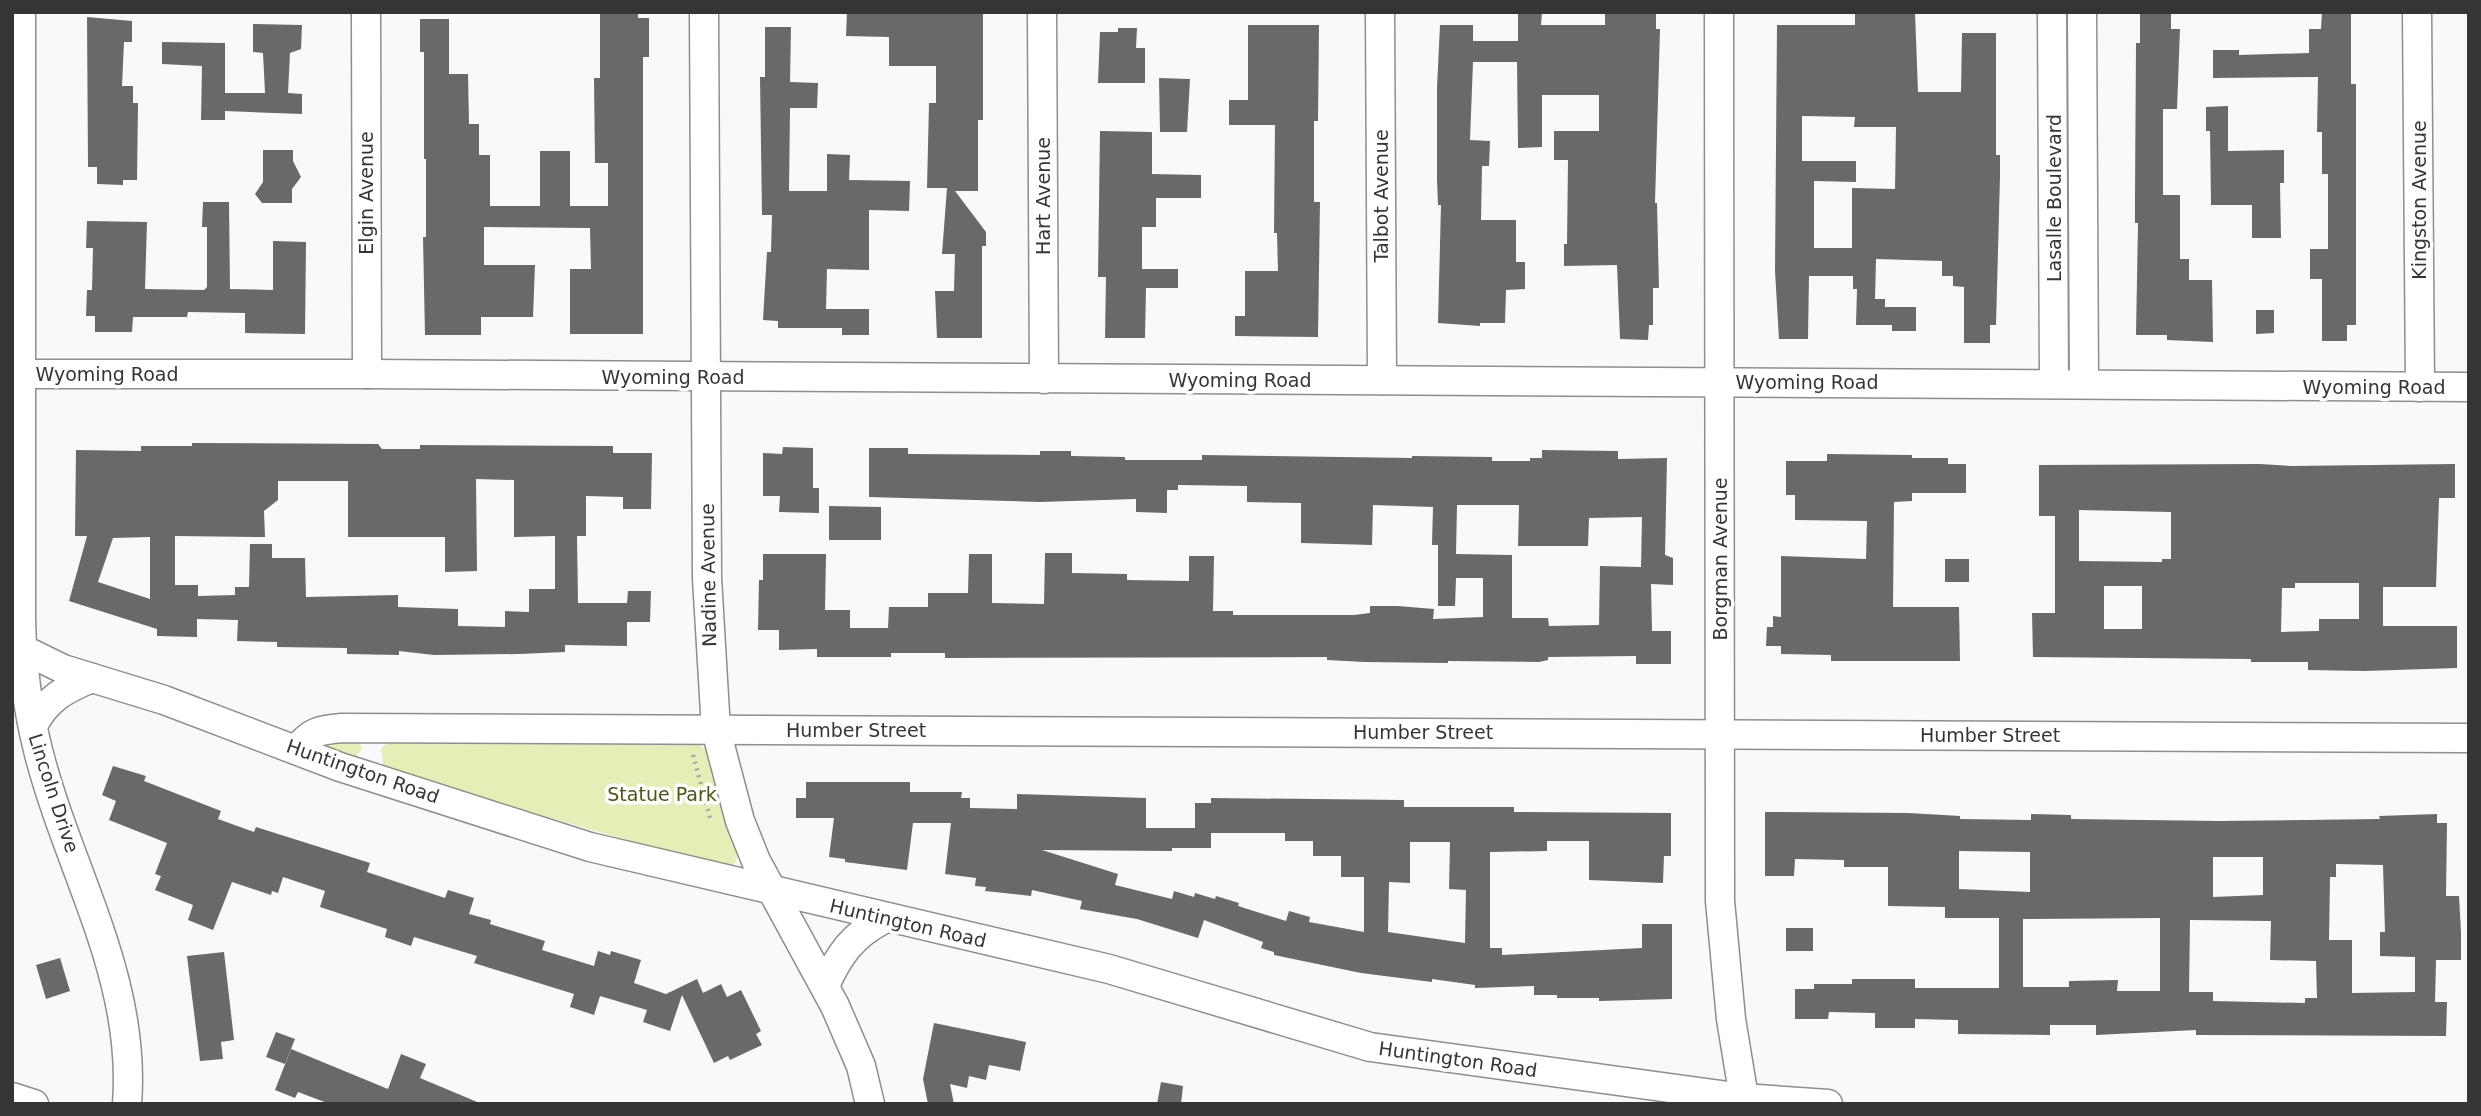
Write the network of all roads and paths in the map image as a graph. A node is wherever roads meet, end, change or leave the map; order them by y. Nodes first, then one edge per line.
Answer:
1 (21, 12) edge
2 (366, 12) edge
3 (704, 12) edge
4 (1042, 12) edge
5 (1380, 12) edge
6 (1719, 12) edge
7 (2052, 12) edge
8 (2082, 12) edge
9 (2417, 12) edge
10 (18, 374) edge
11 (367, 374) junction
12 (704, 377) junction
13 (1044, 379) junction
14 (1382, 380) junction
15 (1720, 382) junction
16 (2084, 383) junction
17 (2054, 384) junction
18 (2420, 387) junction
19 (2469, 387) edge
20 (17, 646) edge
21 (92, 678) junction
22 (33, 726) junction
23 (376, 728) junction
24 (716, 730) junction
25 (1720, 733) junction
26 (2469, 738) edge
27 (297, 749) junction
28 (363, 774) junction
29 (774, 890) junction
30 (884, 919) junction
31 (825, 986) junction
32 (12, 1097) edge
33 (1744, 1101) edge
34 (34, 1104) edge
35 (127, 1104) edge
36 (870, 1104) edge
37 (1828, 1104) edge

1 - 10 street, Lincoln Drive
2 - 11 street, Elgin Avenue
3 - 12 street, Nadine Avenue
4 - 13 street, Hart Avenue
5 - 14 street, Talbot Avenue
6 - 15 street, Borgman Avenue
7 - 17 street, Lasalle Boulevard
8 - 16 street, Lasalle Boulevard
9 - 18 street, Kingston Avenue
10 - 11 street, Wyoming Road
10 - 20 street, Lincoln Drive
11 - 12 street, Wyoming Road
12 - 13 street, Wyoming Road
12 - 24 street, Nadine Avenue
13 - 14 street, Wyoming Road
14 - 15 street, Wyoming Road
15 - 17 street, Wyoming Road
15 - 25 street, Borgman Avenue
16 - 17 street, Wyoming Road
16 - 18 street, Wyoming Road
18 - 19 street, Wyoming Road
20 - 21 street, Huntington Road
20 - 22 street, Lincoln Drive
21 - 22 street
21 - 27 street, Huntington Road
22 - 35 street, Lincoln Drive
23 - 24 street, Humber Street
23 - 27 street, Humber Street
23 - 28 street
24 - 25 street, Humber Street
24 - 29 street, Nadine Avenue
25 - 26 street, Humber Street
25 - 33 street, Borgman Avenue
27 - 28 street, Huntington Road
28 - 29 street, Huntington Road
29 - 30 street, Huntington Road
29 - 31 street, Nadine Avenue
30 - 31 street
30 - 33 street, Huntington Road
31 - 36 street, Nadine Avenue
32 - 34 street
33 - 37 street, Huntington Road

